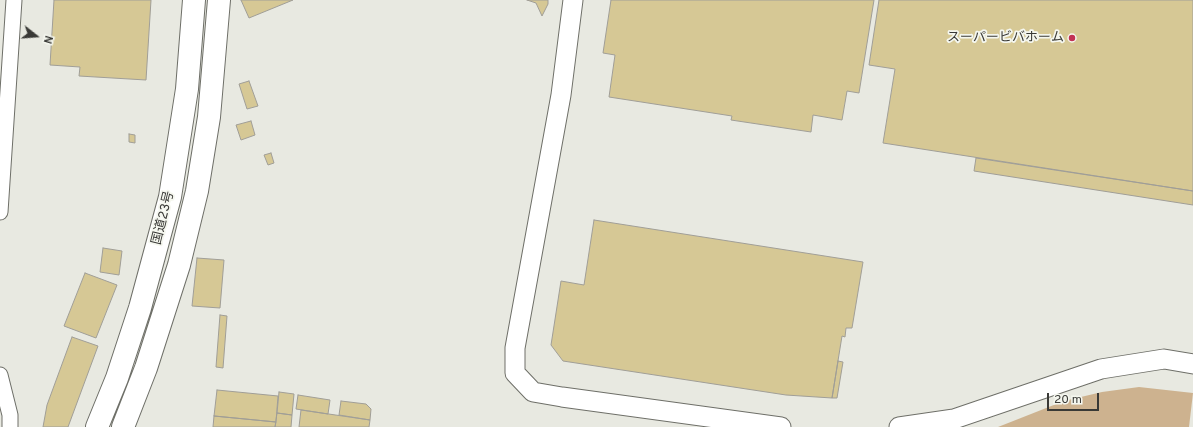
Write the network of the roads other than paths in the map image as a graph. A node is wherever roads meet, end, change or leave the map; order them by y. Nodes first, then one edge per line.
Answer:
1 (14, 0) edge
2 (194, 0) edge
3 (219, 0) edge
4 (573, 0) edge
5 (0, 212) edge
6 (1193, 364) edge
7 (0, 375) edge
8 (10, 427) edge
9 (97, 427) edge
10 (123, 427) edge
11 (781, 427) edge
12 (899, 427) edge

1 - 5 street
2 - 9 highway, 国道23号
3 - 10 highway, 国道23号
4 - 11 street
6 - 12 street
7 - 8 street

